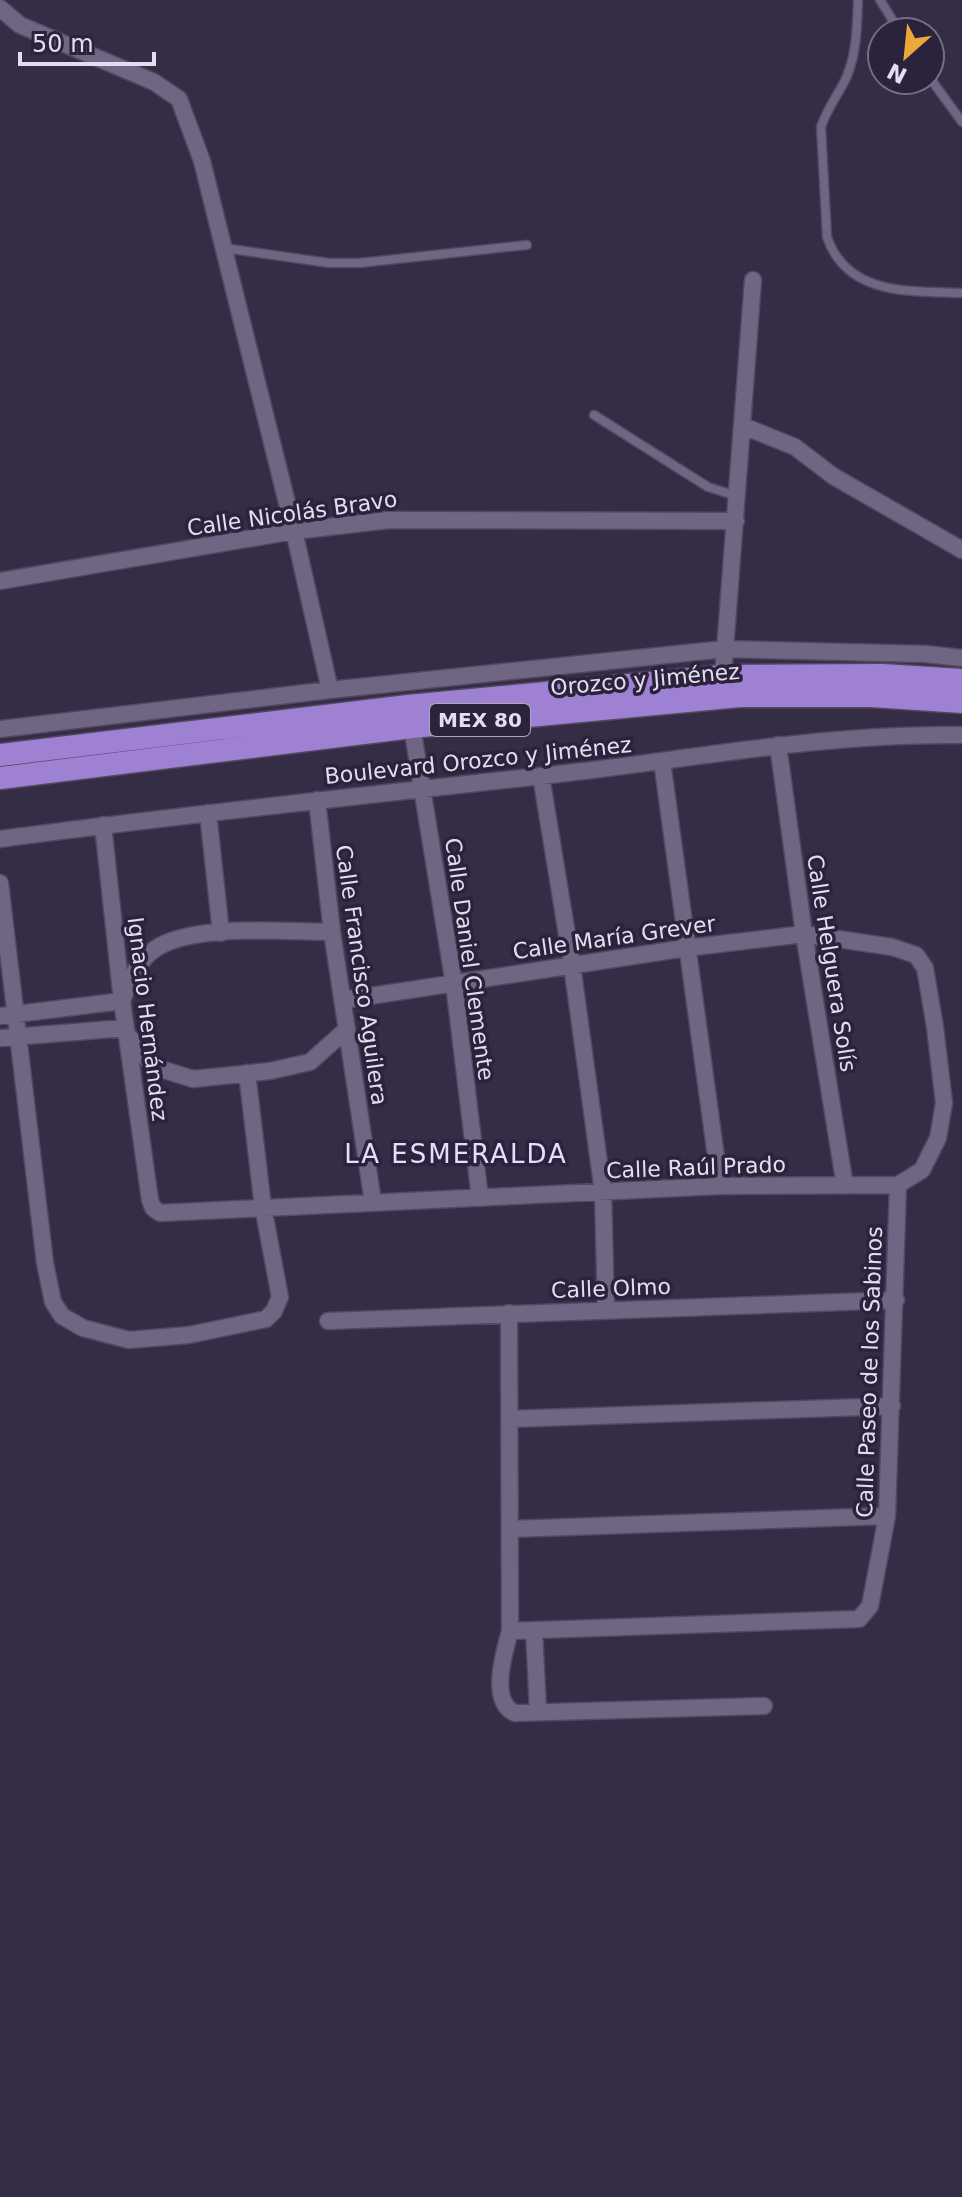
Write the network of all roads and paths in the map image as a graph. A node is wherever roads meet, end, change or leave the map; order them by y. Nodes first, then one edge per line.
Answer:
1 (858, 0) edge
2 (0, 8) edge
3 (943, 96) edge
4 (962, 122) edge
5 (527, 245) dead end
6 (224, 248) junction
7 (753, 280) dead end
8 (962, 293) edge
9 (594, 415) dead end
10 (743, 426) junction
11 (738, 496) junction
12 (736, 521) junction
13 (294, 531) junction
14 (962, 550) edge
15 (0, 581) edge
16 (725, 649) junction
17 (962, 658) edge
18 (723, 676) junction
19 (962, 680) edge
20 (330, 690) junction
21 (962, 702) edge
22 (412, 727) junction
23 (0, 729) edge
24 (962, 735) edge
25 (778, 745) junction
26 (0, 755) edge
27 (662, 761) junction
28 (541, 776) junction
29 (0, 778) edge
30 (422, 788) junction
31 (317, 800) junction
32 (208, 813) junction
33 (103, 825) junction
34 (0, 839) edge
35 (0, 883) edge
36 (332, 932) junction
37 (221, 933) junction
38 (804, 934) junction
39 (686, 948) junction
40 (572, 965) junction
41 (454, 984) junction
42 (344, 1000) junction
43 (122, 1001) junction
44 (8, 1015) edge
45 (347, 1029) junction
46 (126, 1030) junction
47 (18, 1037) junction
48 (0, 1038) edge
49 (247, 1073) junction
50 (898, 1185) junction
51 (720, 1186) junction
52 (845, 1186) junction
53 (603, 1192) junction
54 (480, 1198) junction
55 (373, 1202) junction
56 (263, 1207) junction
57 (160, 1213) joint
58 (896, 1300) junction
59 (606, 1311) junction
60 (509, 1313) junction
61 (328, 1321) dead end
62 (892, 1406) junction
63 (509, 1419) junction
64 (887, 1516) junction
65 (510, 1529) junction
66 (534, 1630) junction
67 (510, 1631) junction
68 (764, 1706) dead end
69 (538, 1711) junction

1 - 8 lane
2 - 6 street
3 - 4 lane
5 - 6 lane
6 - 13 street
7 - 10 street
9 - 11 lane
10 - 11 street
10 - 14 street
11 - 12 street
12 - 13 street, Calle Nicolás Bravo
12 - 16 street
13 - 15 street, Calle Nicolás Bravo
13 - 20 street
16 - 17 street
16 - 18 street
16 - 20 street
18 - 19 highway, Orozco y Jiménez / MEX 80
18 - 26 highway, Orozco y Jiménez / MEX 80
20 - 23 street
21 - 22 highway, Orozco y Jiménez / MEX 80
22 - 29 highway, Orozco y Jiménez / MEX 80
22 - 30 street, Calle Daniel Clemente
24 - 25 street, Boulevard Orozco y Jiménez
25 - 27 street, Boulevard Orozco y Jiménez
25 - 38 street, Calle Helguera Solís
27 - 28 street, Boulevard Orozco y Jiménez
27 - 39 street
28 - 30 street, Boulevard Orozco y Jiménez
28 - 40 street
30 - 31 street, Boulevard Orozco y Jiménez
30 - 41 street, Calle Daniel Clemente
31 - 32 street, Boulevard Orozco y Jiménez
31 - 36 street, Calle Francisco Aguilera
32 - 33 street, Boulevard Orozco y Jiménez
32 - 37 street
33 - 34 street, Boulevard Orozco y Jiménez
33 - 43 street, Ignacio Hernández
35 - 44 street
36 - 37 street
36 - 42 street, Calle Francisco Aguilera
37 - 43 street
38 - 39 street, Calle María Grever
38 - 50 street, Calle María Grever
38 - 52 street, Calle Helguera Solís
39 - 40 street, Calle María Grever
39 - 51 street
40 - 41 street, Calle María Grever
40 - 53 street
41 - 42 street, Calle María Grever
41 - 54 street, Calle Daniel Clemente
42 - 45 street, Calle Francisco Aguilera
43 - 44 street
43 - 46 street, Ignacio Hernández
44 - 47 street
45 - 49 street
45 - 55 street, Calle Francisco Aguilera
46 - 47 street
46 - 49 street
46 - 57 street, Ignacio Hernández
47 - 48 street
47 - 56 street
49 - 56 street
50 - 52 street, Calle Raúl Prado
50 - 58 street, Calle Paseo de los Sabinos
51 - 52 street, Calle Raúl Prado
51 - 53 street, Calle Raúl Prado
53 - 54 street, Calle Raúl Prado
53 - 59 street
54 - 55 street, Calle Raúl Prado
55 - 56 street, Calle Raúl Prado
56 - 57 street, Calle Raúl Prado
58 - 59 street, Calle Olmo
58 - 62 street, Calle Paseo de los Sabinos
59 - 60 street, Calle Olmo
60 - 61 street, Calle Olmo
60 - 63 street
62 - 63 street
62 - 64 street, Calle Paseo de los Sabinos
63 - 65 street
64 - 65 street
64 - 66 street, Calle Paseo de los Sabinos
65 - 67 street
66 - 67 street
66 - 69 street
67 - 69 street
68 - 69 street

